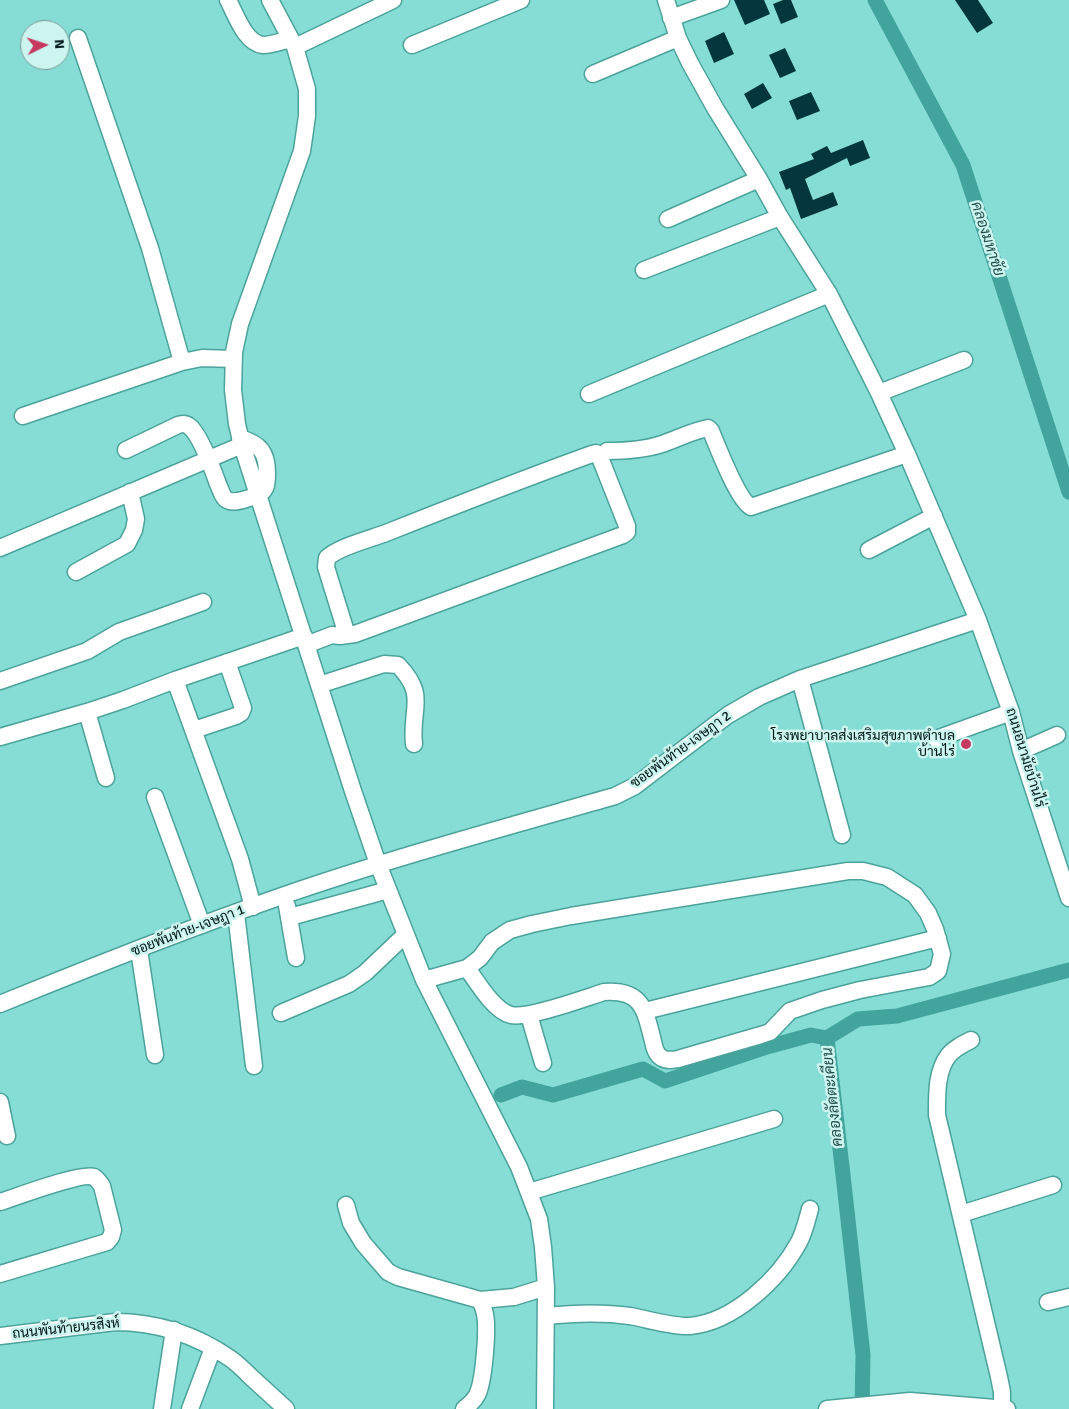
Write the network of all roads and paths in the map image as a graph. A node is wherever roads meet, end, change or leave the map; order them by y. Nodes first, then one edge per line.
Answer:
1 (228, 0) edge
2 (270, 0) edge
3 (393, 0) edge
4 (521, 0) edge
5 (666, 0) edge
6 (721, 0) edge
7 (671, 18) junction
8 (78, 38) dead end
9 (678, 38) junction
10 (293, 43) junction
11 (412, 45) dead end
12 (594, 74) dead end
13 (759, 179) junction
14 (780, 217) junction
15 (668, 219) dead end
16 (644, 270) dead end
17 (829, 294) junction
18 (234, 359) junction
19 (964, 360) dead end
20 (182, 362) junction
21 (878, 393) junction
22 (588, 394) dead end
23 (23, 416) dead end
24 (241, 441) junction
25 (126, 450) dead end
26 (607, 452) dead end
27 (907, 454) junction
28 (209, 459) junction
29 (130, 492) junction
30 (258, 496) junction
31 (934, 516) junction
32 (0, 548) edge
33 (869, 550) dead end
34 (76, 572) dead end
35 (204, 602) dead end
36 (978, 620) junction
37 (347, 635) junction
38 (305, 641) junction
39 (227, 662) junction
40 (800, 679) junction
41 (175, 680) junction
42 (0, 681) edge
43 (319, 684) junction
44 (87, 712) junction
45 (1011, 712) junction
46 (194, 730) junction
47 (1057, 735) dead end
48 (0, 737) edge
49 (936, 740) dead end
50 (414, 744) dead end
51 (1021, 751) junction
52 (106, 778) dead end
53 (155, 797) dead end
54 (842, 835) dead end
55 (378, 864) junction
56 (388, 890) junction
57 (283, 896) junction
58 (1069, 898) edge
59 (253, 906) junction
60 (236, 913) junction
61 (290, 917) junction
62 (202, 925) junction
63 (405, 935) junction
64 (938, 938) junction
65 (139, 950) junction
66 (296, 958) dead end
67 (467, 968) junction
68 (424, 980) junction
69 (0, 1004) edge
70 (645, 1011) junction
71 (281, 1013) dead end
72 (529, 1015) junction
73 (971, 1040) dead end
74 (155, 1055) dead end
75 (544, 1063) dead end
76 (254, 1066) dead end
77 (0, 1102) edge
78 (774, 1119) dead end
79 (7, 1136) dead end
80 (1053, 1185) dead end
81 (529, 1192) junction
82 (0, 1202) edge
83 (346, 1205) dead end
84 (810, 1210) dead end
85 (960, 1214) junction
86 (0, 1274) edge
87 (546, 1287) junction
88 (1069, 1297) edge
89 (480, 1300) junction
90 (1048, 1302) dead end
91 (546, 1316) junction
92 (174, 1330) junction
93 (0, 1336) edge
94 (213, 1348) junction
95 (832, 1408) edge
96 (979, 1408) edge
97 (162, 1409) edge
98 (190, 1409) edge
99 (286, 1409) edge
100 (464, 1409) edge
101 (545, 1409) edge
102 (1004, 1409) edge

1 - 10 street
2 - 10 street
3 - 10 street
4 - 11 street
5 - 7 street, ถนนอนามัยบ้านไร่
6 - 7 street
7 - 9 street, ถนนอนามัยบ้านไร่
8 - 20 street
9 - 12 street
9 - 13 street, ถนนอนามัยบ้านไร่
10 - 18 street
13 - 14 street, ถนนอนามัยบ้านไร่
13 - 15 street
14 - 16 street
14 - 17 street, ถนนอนามัยบ้านไร่
17 - 21 street, ถนนอนามัยบ้านไร่
17 - 22 street
18 - 20 street
18 - 24 street
19 - 21 street
20 - 23 street
21 - 27 street, ถนนอนามัยบ้านไร่
24 - 28 street
24 - 30 street
25 - 28 street
26 - 27 street
27 - 31 street, ถนนอนามัยบ้านไร่
28 - 29 street
28 - 30 street
29 - 32 street
29 - 34 street
30 - 38 street
31 - 33 street
31 - 36 street, ถนนอนามัยบ้านไร่
35 - 42 street
36 - 40 street, ซอยพันท้าย-เจษฎา 2
36 - 45 street, ถนนอนามัยบ้านไร่
37 - 37 street
37 - 38 street
38 - 39 street
38 - 43 street
39 - 41 street
39 - 46 street
40 - 54 street
40 - 55 street, ซอยพันท้าย-เจษฎา 2
41 - 44 street
41 - 46 street
43 - 50 street
43 - 55 street
44 - 48 street
44 - 52 street
45 - 49 street
45 - 51 street, ถนนอนามัยบ้านไร่
46 - 59 street
47 - 51 street
51 - 58 street, ถนนอนามัยบ้านไร่
53 - 62 street
55 - 56 street
55 - 57 street, ซอยพันท้าย-เจษฎา 1
56 - 61 street
56 - 63 street
57 - 59 street, ซอยพันท้าย-เจษฎา 1
57 - 61 street
59 - 60 street, ซอยพันท้าย-เจษฎา 1
60 - 62 street, ซอยพันท้าย-เจษฎา 1
60 - 76 street
61 - 66 street
62 - 65 street, ซอยพันท้าย-เจษฎา 1
63 - 68 street
63 - 71 street
64 - 67 street
64 - 70 street
64 - 70 street
65 - 69 street, ซอยพันท้าย-เจษฎา 1
65 - 74 street
67 - 68 street
67 - 72 street
68 - 81 street
70 - 72 street
72 - 75 street
73 - 85 street
77 - 79 street
78 - 81 street
80 - 85 street
81 - 87 street
82 - 86 street
83 - 89 street
84 - 91 street
85 - 102 street
87 - 89 street
87 - 91 street
88 - 90 street
89 - 100 street
91 - 101 street
92 - 93 street, ถนนพันท้ายนรสิงห์
92 - 94 street, ถนนพันท้ายนรสิงห์
92 - 97 street
94 - 98 street
94 - 99 street, ถนนพันท้ายนรสิงห์
95 - 96 street
96 - 102 street

